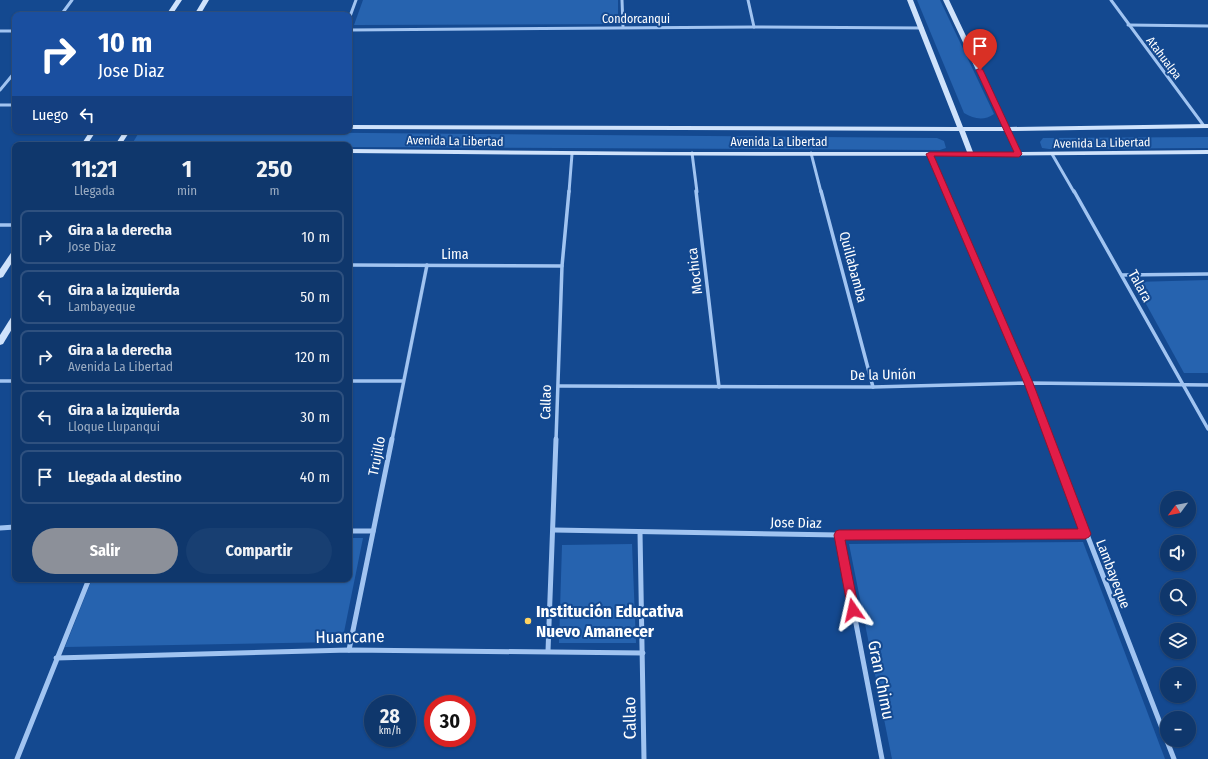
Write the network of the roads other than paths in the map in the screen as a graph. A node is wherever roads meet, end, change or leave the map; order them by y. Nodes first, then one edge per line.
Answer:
1 (72, 0) edge
2 (179, 0) edge
3 (206, 0) edge
4 (356, 0) edge
5 (622, 0) edge
6 (748, 0) edge
7 (910, 0) edge
8 (946, 0) edge
9 (1111, 0) edge
10 (63, 12) edge
11 (171, 12) edge
12 (199, 12) edge
13 (352, 12) edge
14 (1128, 24) junction
15 (1208, 26) edge
16 (754, 27) junction
17 (623, 28) junction
18 (922, 28) junction
19 (352, 30) edge
20 (0, 31) edge
21 (12, 31) edge
22 (12, 76) edge
23 (0, 90) edge
24 (0, 105) edge
25 (12, 105) edge
26 (1206, 126) edge
27 (352, 127) edge
28 (961, 129) junction
29 (1007, 129) junction
30 (352, 152) edge
31 (1208, 152) edge
32 (692, 153) junction
33 (811, 153) junction
34 (572, 154) junction
35 (930, 154) junction
36 (970, 154) junction
37 (1019, 154) junction
38 (1052, 154) junction
39 (0, 225) edge
40 (12, 225) edge
41 (12, 257) edge
42 (352, 265) edge
43 (427, 265) junction
44 (562, 266) junction
45 (1208, 274) edge
46 (0, 275) edge
47 (1122, 275) junction
48 (12, 323) edge
49 (0, 342) edge
50 (352, 381) edge
51 (403, 381) junction
52 (0, 382) edge
53 (12, 382) edge
54 (1028, 383) junction
55 (1183, 385) junction
56 (1208, 385) edge
57 (559, 386) junction
58 (719, 387) junction
59 (873, 387) junction
60 (1208, 429) edge
61 (0, 528) edge
62 (12, 528) edge
63 (554, 530) junction
64 (352, 531) edge
65 (373, 531) junction
66 (640, 532) junction
67 (1085, 534) junction
68 (839, 535) junction
69 (88, 582) edge
70 (349, 650) junction
71 (548, 651) junction
72 (643, 653) junction
73 (56, 658) junction
74 (17, 759) edge
75 (644, 759) edge
76 (882, 759) edge
77 (1174, 759) edge

1 - 10 street
2 - 11 street
3 - 12 street
4 - 13 street
5 - 17 street
6 - 16 street
7 - 18 street
8 - 29 street
9 - 14 street, Atahualpa
14 - 15 street
14 - 26 street, Atahualpa
16 - 17 street, Condorcanqui
16 - 18 street, Condorcanqui
17 - 19 street, Condorcanqui
18 - 28 street
20 - 21 street
22 - 23 street
24 - 25 street
26 - 29 street, Avenida La Libertad
27 - 28 street, Avenida La Libertad
28 - 29 street, Avenida La Libertad
28 - 36 street
29 - 37 street
30 - 34 street, Avenida La Libertad
31 - 38 street, Avenida La Libertad
32 - 33 street, Avenida La Libertad
32 - 34 street, Avenida La Libertad
32 - 58 street, Mochica
33 - 35 street, Avenida La Libertad
33 - 59 street, Quillabamba
34 - 44 street, Callao
35 - 36 street, Avenida La Libertad
35 - 54 street, Lambayeque
36 - 37 street, Avenida La Libertad
37 - 38 street, Avenida La Libertad
38 - 47 street, Talara
39 - 40 street
41 - 46 street
42 - 43 street, Lima
43 - 44 street, Lima
43 - 51 street, Trujillo
44 - 57 street, Callao
45 - 47 street
47 - 55 street, Talara
48 - 49 street
50 - 51 street
51 - 65 street, Trujillo
52 - 53 street
54 - 55 street, De la Unión
54 - 59 street, De la Unión
54 - 67 street, Lambayeque
55 - 56 street, De la Unión
55 - 60 street, Talara
57 - 58 street, De la Unión
57 - 63 street, Callao
58 - 59 street, De la Unión
61 - 62 street
63 - 66 street, Jose Diaz
63 - 71 street, Callao
64 - 65 street
65 - 70 street, Trujillo
66 - 68 street, Jose Diaz
66 - 72 street, Callao
67 - 68 street, Jose Diaz
67 - 77 street, Lambayeque
68 - 76 street, Gran Chimu
69 - 73 street
70 - 71 street, Huancane
70 - 73 street, Huancane
71 - 72 street, Huancane
72 - 75 street, Callao
73 - 74 street

